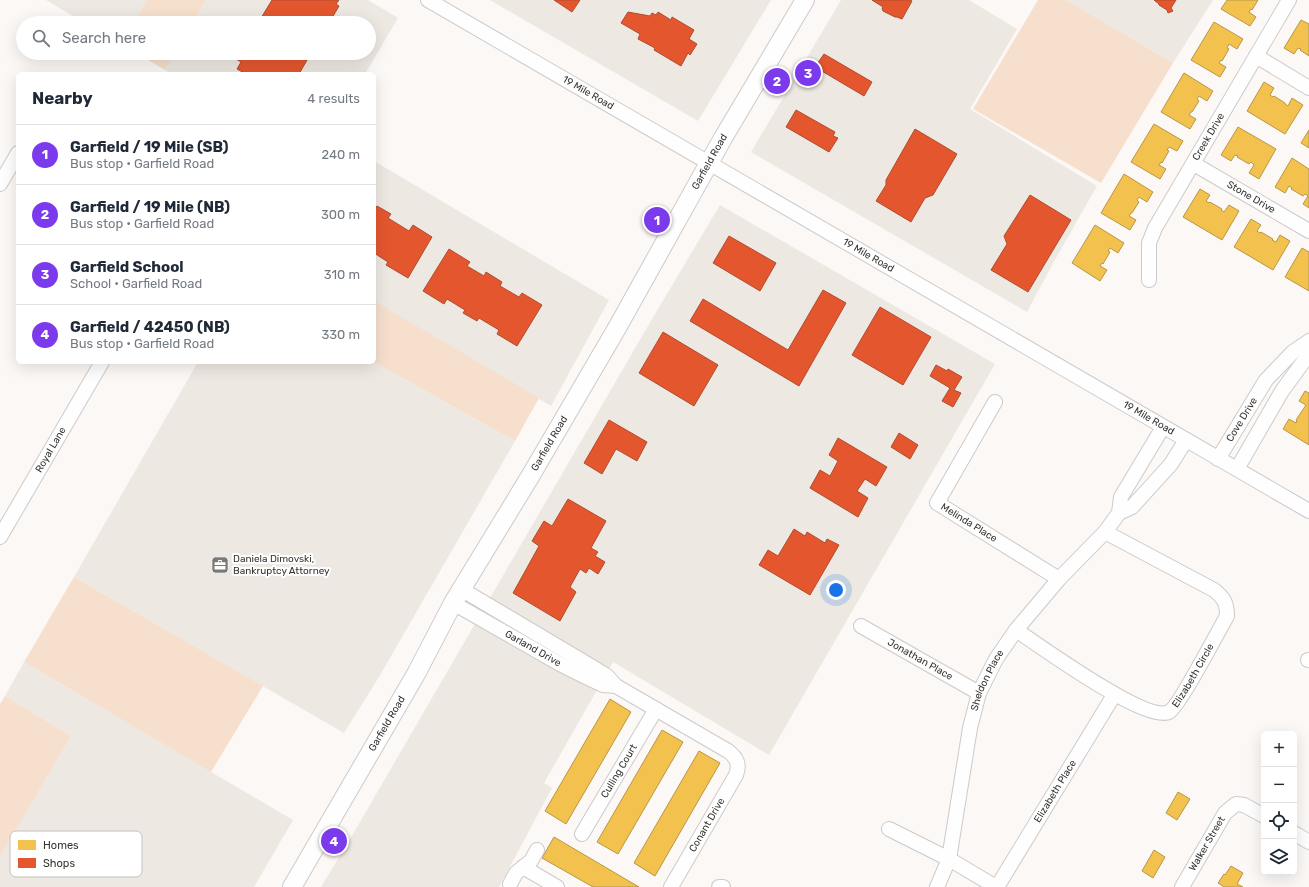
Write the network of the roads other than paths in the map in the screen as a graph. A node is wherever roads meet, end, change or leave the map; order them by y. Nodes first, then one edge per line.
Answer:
1 (428, 0) edge
2 (805, 0) edge
3 (1289, 0) edge
4 (1256, 56) junction
5 (1309, 88) edge
6 (16, 156) edge
7 (709, 163) junction
8 (1194, 164) junction
9 (0, 184) edge
10 (1309, 231) edge
11 (1149, 280) dead end
12 (1309, 341) edge
13 (1309, 354) edge
14 (101, 364) edge
15 (1266, 380) junction
16 (1282, 391) junction
17 (995, 402) dead end
18 (1163, 427) junction
19 (1186, 440) junction
20 (1218, 458) junction
21 (1237, 470) junction
22 (1309, 511) edge
23 (1119, 513) junction
24 (1105, 532) junction
25 (0, 537) edge
26 (1059, 578) junction
27 (457, 596) junction
28 (862, 626) dead end
29 (1016, 630) junction
30 (979, 693) junction
31 (1114, 695) junction
32 (656, 709) junction
33 (738, 762) joint
34 (1261, 814) edge
35 (889, 829) dead end
36 (582, 834) dead end
37 (1297, 835) edge
38 (1309, 842) edge
39 (537, 850) dead end
40 (949, 859) junction
41 (523, 867) junction
42 (510, 884) dead end
43 (292, 887) edge
44 (557, 887) edge
45 (671, 887) edge
46 (719, 887) edge
47 (723, 887) edge
48 (937, 887) edge
49 (996, 887) edge
50 (1182, 887) edge

1 - 7 street, 19 Mile Road
2 - 7 main road, Garfield Road
3 - 4 street, Creek Drive
4 - 5 street
4 - 8 street, Creek Drive
6 - 9 street
7 - 18 street, 19 Mile Road
7 - 27 main road, Garfield Road
8 - 10 street, Stone Drive
8 - 11 street, Creek Drive
12 - 15 street, Cove Drive
13 - 16 street, Cove Drive
14 - 25 street, Royal Lane
15 - 16 street
15 - 20 street, Cove Drive
16 - 21 street, Cove Drive
17 - 26 street, Melinda Place
18 - 19 street, 19 Mile Road
18 - 23 street, Sheldon Place
19 - 20 street, 19 Mile Road
19 - 23 street, Sheldon Place
20 - 21 street, 19 Mile Road
21 - 22 street, 19 Mile Road
23 - 24 street, Sheldon Place
24 - 26 street, Sheldon Place
24 - 31 street, Elizabeth Circle
26 - 29 street, Sheldon Place
27 - 32 street, Garland Drive
27 - 43 main road, Garfield Road
28 - 30 street, Jonathan Place
29 - 30 street, Sheldon Place
29 - 31 street, Elizabeth Circle
30 - 40 street, Sheldon Place
31 - 49 street, Elizabeth Place
32 - 33 street, Garland Drive
32 - 36 street, Culling Court
33 - 45 street, Conant Drive
34 - 50 street, Walker Street
35 - 40 street
37 - 38 street
39 - 41 street
40 - 48 street, Sheldon Place
40 - 49 street
41 - 42 street
41 - 44 street
46 - 47 street

